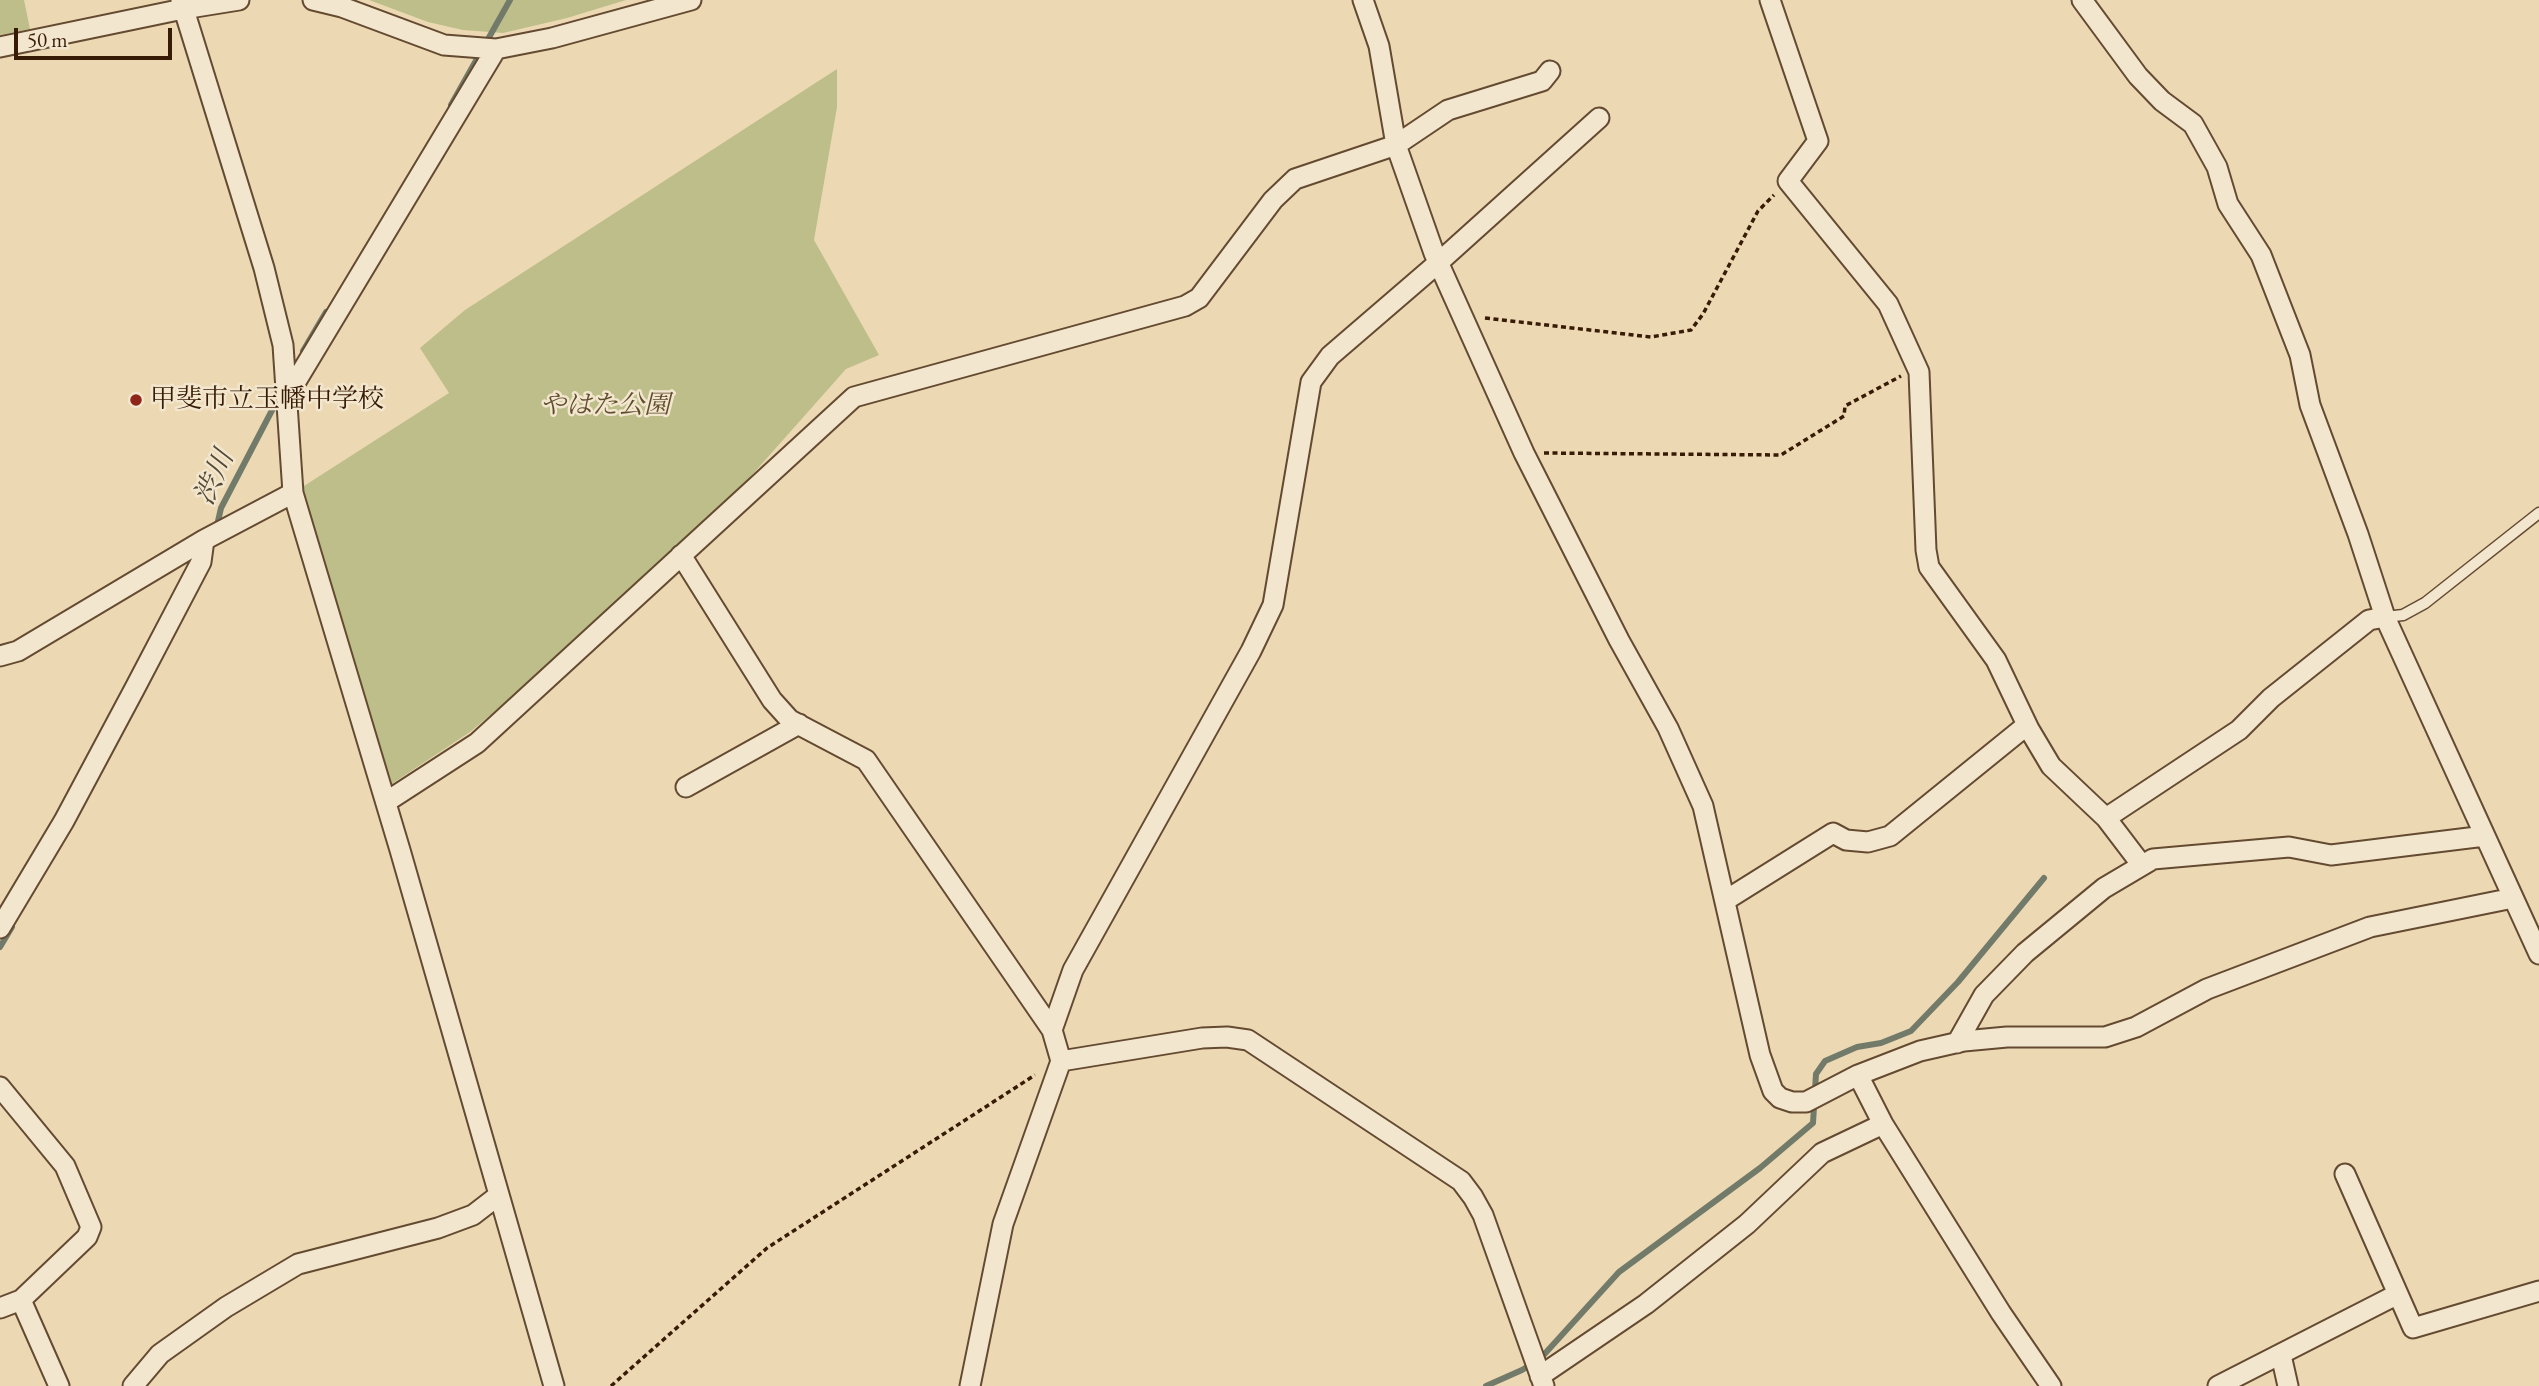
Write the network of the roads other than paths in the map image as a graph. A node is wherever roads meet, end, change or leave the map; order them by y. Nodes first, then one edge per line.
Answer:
1 (239, 0) edge
2 (313, 0) edge
3 (691, 0) edge
4 (1363, 0) edge
5 (1770, 0) edge
6 (2082, 0) edge
7 (182, 4) edge
8 (0, 47) edge
9 (496, 49) junction
10 (1550, 71) dead end
11 (1599, 118) dead end
12 (1396, 145) junction
13 (1438, 263) junction
14 (286, 398) junction
15 (293, 493) junction
16 (2539, 513) edge
17 (204, 540) junction
18 (681, 555) junction
19 (2385, 617) junction
20 (0, 656) edge
21 (799, 724) junction
22 (2027, 725) junction
23 (686, 787) dead end
24 (386, 802) junction
25 (2106, 818) junction
26 (2485, 836) junction
27 (2141, 864) junction
28 (2513, 898) junction
29 (1726, 900) junction
30 (0, 928) edge
31 (2539, 954) edge
32 (1052, 1030) junction
33 (1957, 1043) junction
34 (1061, 1061) junction
35 (1858, 1074) junction
36 (0, 1087) edge
37 (1883, 1124) junction
38 (2345, 1174) dead end
39 (499, 1195) junction
40 (2539, 1291) edge
41 (2398, 1294) junction
42 (21, 1300) junction
43 (0, 1308) edge
44 (2281, 1355) junction
45 (1542, 1381) edge
46 (59, 1386) edge
47 (133, 1386) edge
48 (554, 1386) edge
49 (970, 1386) edge
50 (2051, 1386) edge
51 (2218, 1386) edge
52 (2288, 1386) edge

1 - 7 street
2 - 9 street
3 - 9 street
4 - 12 street
5 - 22 street
6 - 19 street
7 - 8 street
7 - 14 street
9 - 14 street
10 - 12 street
11 - 13 street
12 - 13 street
12 - 18 street
13 - 29 street
13 - 32 street
14 - 15 street
15 - 17 street
15 - 24 street
16 - 19 lane
17 - 20 street
17 - 30 street
18 - 21 street
18 - 24 street
19 - 25 street
19 - 26 street
21 - 23 street
21 - 32 street
22 - 25 street
22 - 29 street
24 - 39 street
25 - 27 street
26 - 27 street
26 - 28 street
27 - 33 street
28 - 31 street
28 - 33 street
29 - 35 street
32 - 34 street
33 - 35 street
34 - 45 street
34 - 49 street
35 - 37 street
36 - 42 street
37 - 45 street
37 - 50 street
38 - 41 street
39 - 47 street
39 - 48 street
40 - 41 street
41 - 44 street
42 - 43 street
42 - 46 street
44 - 51 street
44 - 52 street

